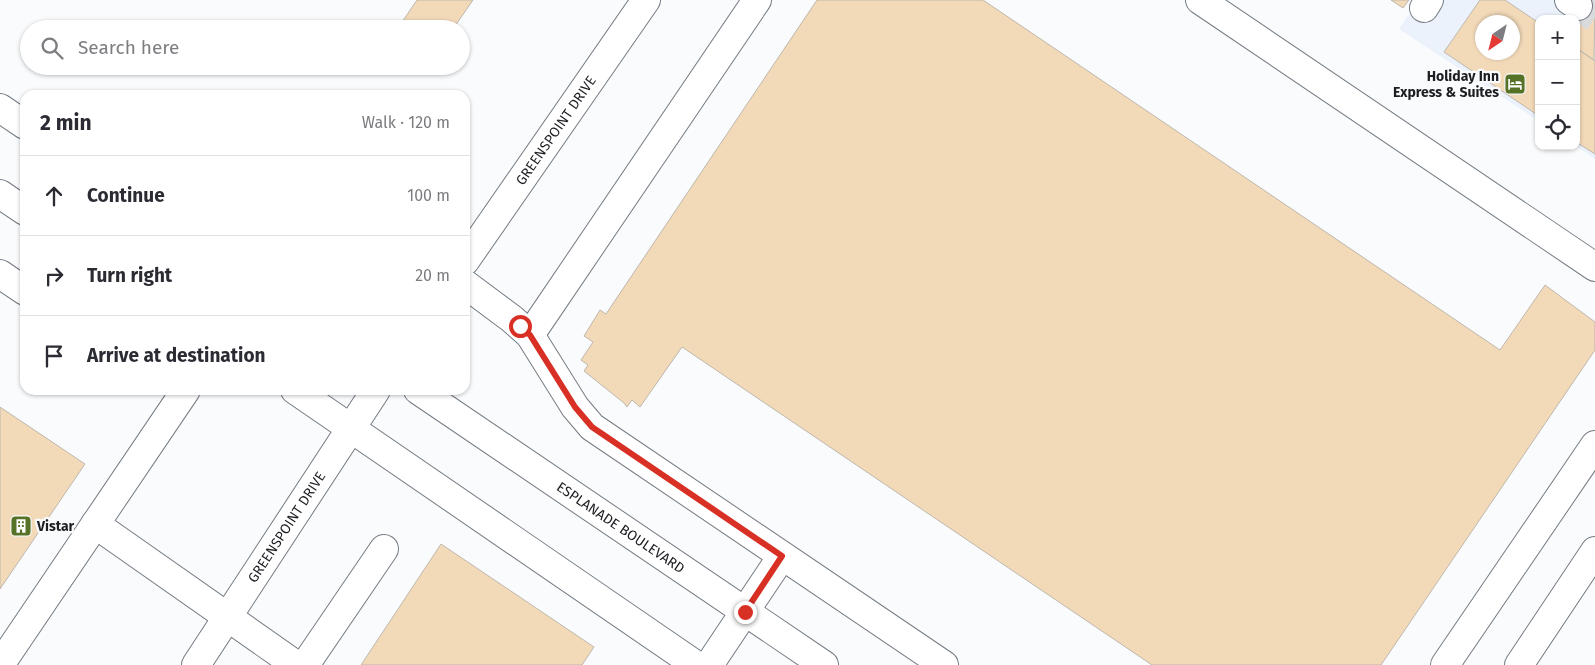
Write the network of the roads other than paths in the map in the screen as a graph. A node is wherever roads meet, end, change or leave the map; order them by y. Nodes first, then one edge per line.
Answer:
1 (646, 0) edge
2 (757, 0) edge
3 (1200, 0) edge
4 (0, 108) edge
5 (20, 122) edge
6 (0, 194) edge
7 (20, 208) edge
8 (470, 254) edge
9 (1595, 267) edge
10 (0, 274) edge
11 (20, 288) edge
12 (470, 288) edge
13 (530, 335) junction
14 (183, 395) edge
15 (302, 395) edge
16 (373, 395) edge
17 (425, 395) edge
18 (352, 428) junction
19 (1595, 445) edge
20 (95, 524) junction
21 (384, 549) dead end
22 (1595, 551) edge
23 (782, 556) junction
24 (745, 612) junction
25 (229, 617) junction
26 (0, 665) edge
27 (196, 665) edge
28 (296, 665) edge
29 (305, 665) edge
30 (696, 665) edge
31 (709, 665) edge
32 (824, 665) edge
33 (944, 665) edge
34 (1445, 665) edge
35 (1519, 665) edge

1 - 8 street, GREENSPOINT DRIVE
2 - 13 street
3 - 9 street
4 - 5 street
6 - 7 street
10 - 11 street
12 - 13 street
13 - 23 street
14 - 20 street
15 - 18 street
16 - 18 street, GREENSPOINT DRIVE
17 - 24 street, ESPLANADE BOULEVARD
18 - 25 street, GREENSPOINT DRIVE
18 - 30 street
19 - 34 street
20 - 25 street
20 - 26 street
21 - 29 street
22 - 35 street
23 - 24 street
23 - 33 street
24 - 31 street
24 - 32 street, ESPLANADE BOULEVARD
25 - 27 street, GREENSPOINT DRIVE
25 - 28 street

